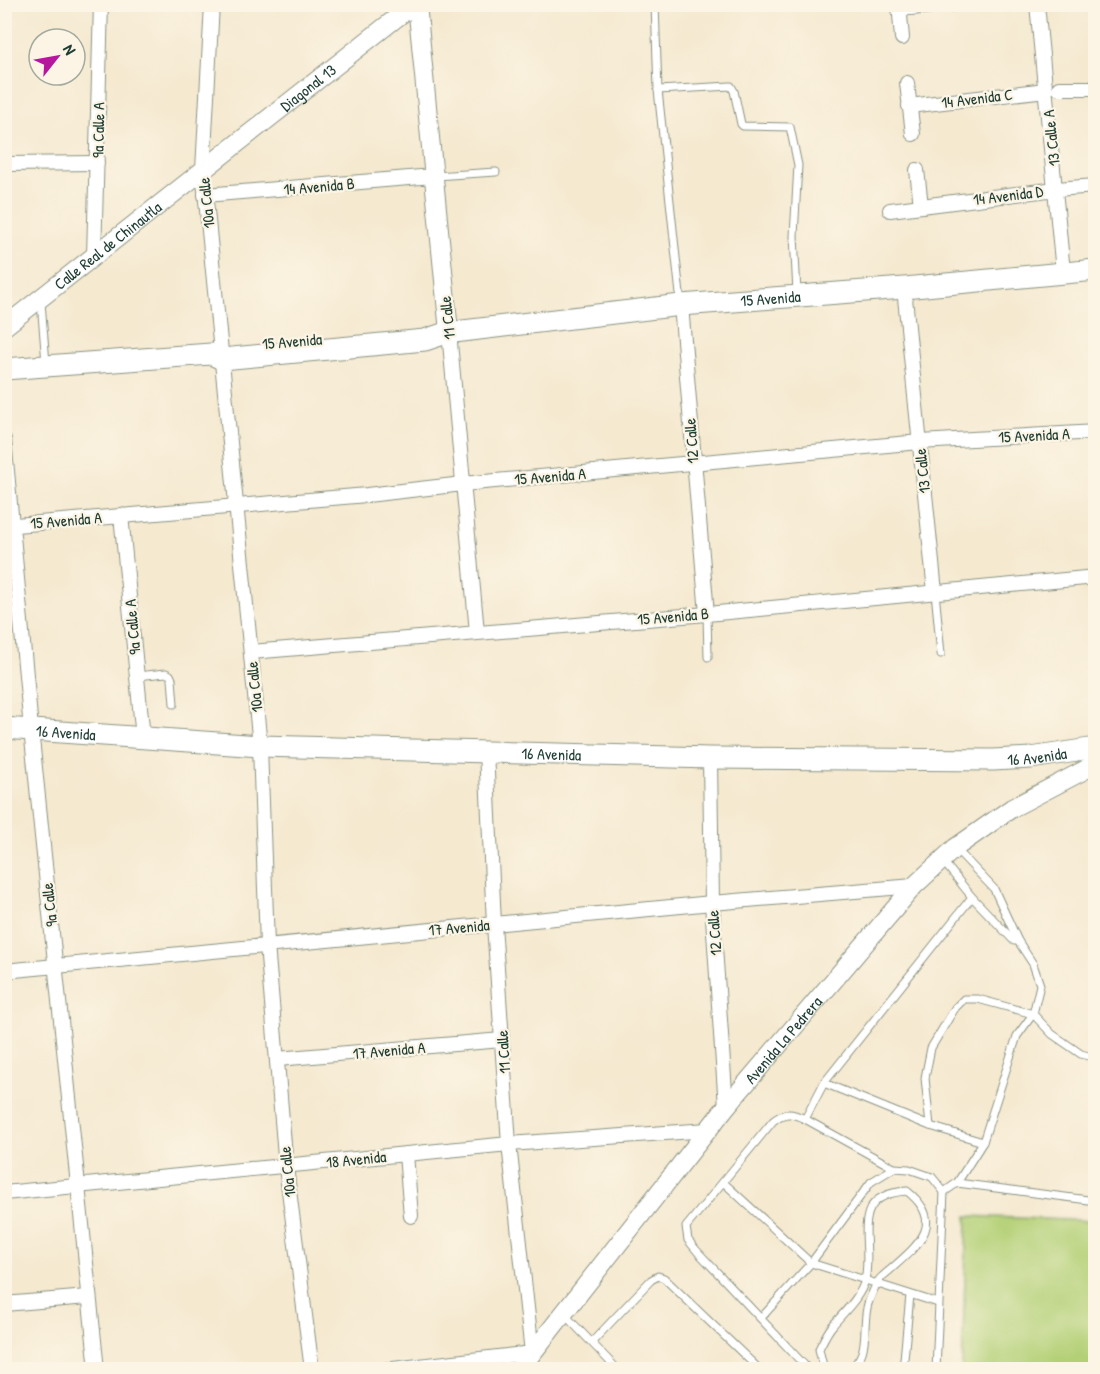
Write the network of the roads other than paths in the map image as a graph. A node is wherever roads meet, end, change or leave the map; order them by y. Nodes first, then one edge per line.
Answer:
1 (100, 4) edge
2 (212, 4) edge
3 (415, 4) edge
4 (655, 4) edge
5 (954, 4) edge
6 (1037, 4) edge
7 (899, 7) edge
8 (902, 38) dead end
9 (907, 83) dead end
10 (1095, 87) edge
11 (1052, 89) junction
12 (658, 90) junction
13 (909, 106) junction
14 (913, 134) dead end
15 (97, 163) junction
16 (4, 164) edge
17 (203, 170) junction
18 (917, 170) dead end
19 (496, 172) dead end
20 (433, 176) junction
21 (1095, 186) edge
22 (1056, 189) junction
23 (205, 195) junction
24 (921, 206) junction
25 (890, 210) dead end
26 (94, 256) junction
27 (1095, 270) edge
28 (1063, 272) junction
29 (904, 288) junction
30 (798, 296) junction
31 (41, 298) junction
32 (681, 305) junction
33 (7, 327) edge
34 (447, 332) junction
35 (218, 354) junction
36 (46, 365) junction
37 (4, 369) edge
38 (1095, 432) edge
39 (4, 439) edge
40 (920, 442) junction
41 (693, 464) junction
42 (463, 484) junction
43 (236, 505) junction
44 (121, 515) junction
45 (8, 525) edge
46 (1095, 577) edge
47 (935, 592) junction
48 (706, 614) junction
49 (477, 632) junction
50 (250, 652) junction
51 (941, 654) dead end
52 (708, 657) dead end
53 (137, 676) junction
54 (174, 704) dead end
55 (4, 728) edge
56 (31, 729) junction
57 (143, 738) junction
58 (260, 746) junction
59 (1095, 748) edge
60 (486, 751) junction
61 (710, 758) junction
62 (1095, 764) edge
63 (948, 854) junction
64 (914, 886) junction
65 (972, 897) junction
66 (712, 903) junction
67 (494, 924) junction
68 (1018, 941) junction
69 (267, 945) junction
70 (56, 966) junction
71 (4, 970) edge
72 (1033, 1014) junction
73 (502, 1040) junction
74 (1095, 1058) edge
75 (277, 1059) junction
76 (824, 1083) junction
77 (726, 1107) junction
78 (805, 1119) junction
79 (930, 1126) junction
80 (708, 1130) junction
81 (983, 1142) junction
82 (509, 1144) junction
83 (406, 1154) junction
84 (286, 1167) junction
85 (894, 1168) junction
86 (723, 1182) junction
87 (957, 1183) junction
88 (76, 1187) junction
89 (944, 1191) junction
90 (4, 1193) edge
91 (1095, 1201) edge
92 (411, 1216) dead end
93 (811, 1263) junction
94 (865, 1281) junction
95 (876, 1283) junction
96 (910, 1295) junction
97 (88, 1296) junction
98 (938, 1303) junction
99 (4, 1305) edge
100 (563, 1314) junction
101 (761, 1318) junction
102 (592, 1342) junction
103 (532, 1353) junction
104 (857, 1367) edge
105 (97, 1370) edge
106 (312, 1370) edge
107 (384, 1370) edge
108 (519, 1370) edge
109 (618, 1370) edge
110 (760, 1370) edge
111 (809, 1370) edge
112 (833, 1370) edge
113 (847, 1370) edge
114 (903, 1370) edge
115 (936, 1370) edge

1 - 15 street, 9a Calle A
2 - 17 street, 10a Calle
3 - 17 street, Diagonal 13
3 - 20 street, 11 Calle
4 - 12 lane
5 - 7 street
6 - 11 street, 13 Calle A
7 - 8 street
9 - 13 street
10 - 11 street, 14 Avenida C
11 - 13 street, 14 Avenida C
11 - 22 street, 13 Calle A
12 - 30 lane
12 - 32 lane
13 - 14 street
15 - 16 street
15 - 26 street, 9a Calle A
17 - 23 street, 10a Calle
17 - 26 street, Calle Real de Chinautla
18 - 24 street
19 - 20 lane
20 - 23 street, 14 Avenida B
20 - 34 street, 11 Calle
21 - 22 street, 14 Avenida D
22 - 24 street, 14 Avenida D
22 - 28 street, 13 Calle A
23 - 35 street, 10a Calle
24 - 25 street, 14 Avenida D
26 - 31 street, Calle Real de Chinautla
27 - 28 main road, 15 Avenida
28 - 29 main road, 15 Avenida
29 - 30 main road, 15 Avenida
29 - 40 street, 13 Calle
30 - 32 main road, 15 Avenida
31 - 33 street, Calle Real de Chinautla
31 - 36 lane
32 - 34 main road, 15 Avenida
32 - 41 street, 12 Calle
34 - 35 main road, 15 Avenida
34 - 42 street, 11 Calle
35 - 36 main road, 15 Avenida
35 - 43 street, 10a Calle
36 - 37 main road, 15 Avenida
38 - 40 street, 15 Avenida A
39 - 45 street, 9a Calle
40 - 41 street, 15 Avenida A
40 - 47 street, 13 Calle
41 - 42 street, 15 Avenida A
41 - 48 street, 12 Calle
42 - 43 street, 15 Avenida A
42 - 49 street, 11 Calle
43 - 44 street, 15 Avenida A
43 - 50 street, 10a Calle
44 - 45 street, 15 Avenida A
44 - 53 street, 9a Calle A
45 - 56 street, 9a Calle
46 - 47 street, 15 Avenida B
47 - 48 street, 15 Avenida B
47 - 51 lane, 13 Calle
48 - 49 street, 15 Avenida B
48 - 52 lane
49 - 50 street, 15 Avenida B
50 - 58 street, 10a Calle
53 - 54 lane
53 - 57 street, 9a Calle A
55 - 56 main road, 16 Avenida
56 - 57 main road, 16 Avenida
56 - 70 street, 9a Calle
57 - 58 main road, 16 Avenida
58 - 60 main road, 16 Avenida
58 - 69 street, 10a Calle
59 - 61 main road, 16 Avenida
60 - 61 main road, 16 Avenida
60 - 67 street, 11 Calle
61 - 66 street, 12 Calle
62 - 63 street, Avenida La Pedrera
63 - 64 street, Avenida La Pedrera
63 - 65 lane
63 - 68 lane
64 - 66 street, 17 Avenida
64 - 77 street, Avenida La Pedrera
65 - 68 lane
65 - 76 lane
66 - 67 street, 17 Avenida
66 - 77 street, 12 Calle
67 - 69 street, 17 Avenida
67 - 73 street, 11 Calle
68 - 72 lane
69 - 70 street, 17 Avenida
69 - 75 street, 10a Calle
70 - 71 street, 17 Avenida
70 - 88 street, 9a Calle
72 - 74 lane
72 - 79 lane
72 - 81 lane
73 - 75 street, 17 Avenida A
73 - 82 street, 11 Calle
75 - 84 street, 10a Calle
76 - 78 lane
76 - 79 lane
77 - 80 street, Avenida La Pedrera
78 - 85 lane
78 - 86 lane
79 - 81 lane
80 - 82 street, 18 Avenida
80 - 100 street, Avenida La Pedrera
81 - 87 lane
82 - 83 street, 18 Avenida
82 - 103 street, 11 Calle
83 - 84 street, 18 Avenida
83 - 92 street
84 - 88 street, 18 Avenida
84 - 106 street, 10a Calle
85 - 89 lane
85 - 93 lane
86 - 93 lane
86 - 101 lane
87 - 89 lane
87 - 91 lane
88 - 90 street, 18 Avenida
88 - 97 street, 9a Calle
89 - 98 lane
93 - 94 lane
93 - 101 lane
94 - 95 lane
94 - 95 lane
94 - 112 lane
95 - 96 lane
95 - 104 lane
96 - 98 lane
96 - 114 lane
97 - 99 street
97 - 105 street, 9a Calle
98 - 115 lane
100 - 102 lane
100 - 103 street, Avenida La Pedrera
101 - 111 lane
102 - 109 lane
102 - 110 lane
103 - 107 street
103 - 108 street, Avenida La Pedrera
104 - 113 lane

